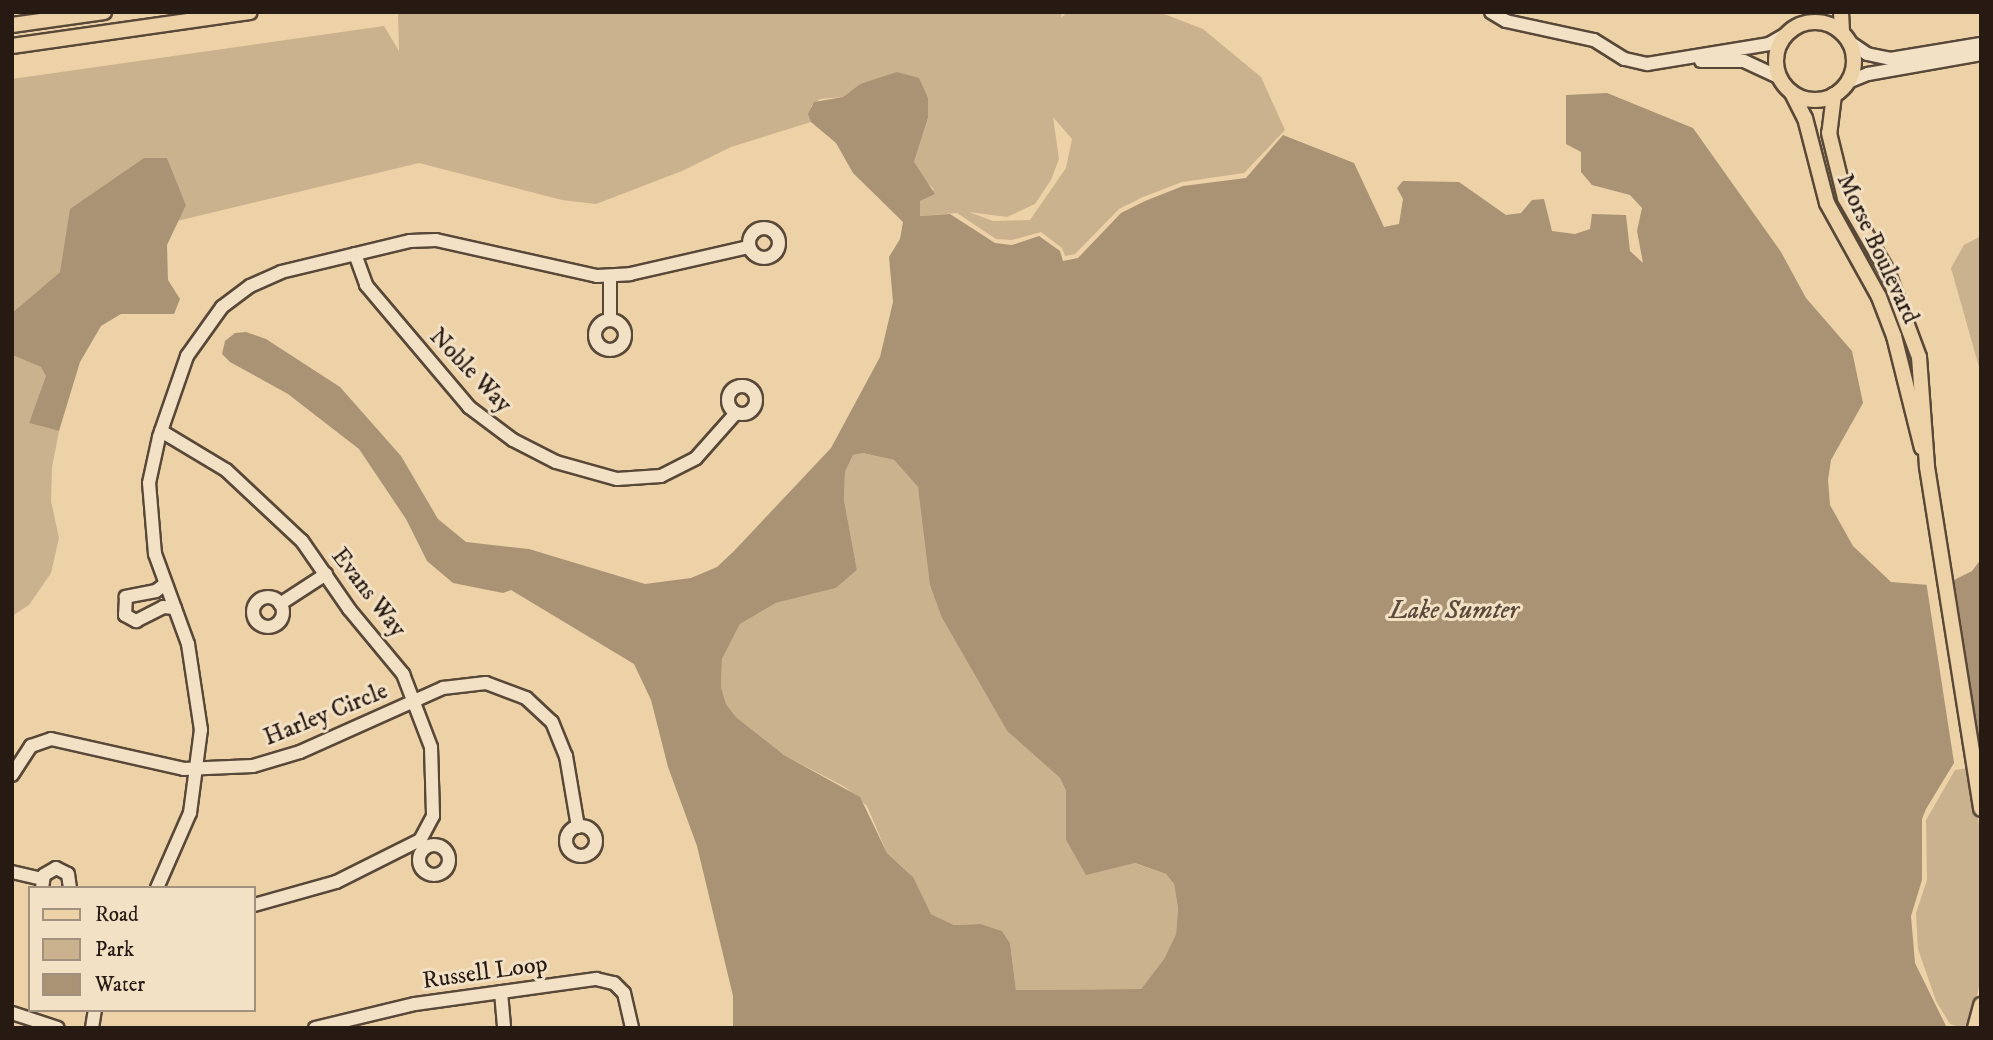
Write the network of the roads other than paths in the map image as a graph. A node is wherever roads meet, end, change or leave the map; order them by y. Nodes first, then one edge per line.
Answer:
1 (104, 12) edge
2 (250, 12) edge
3 (1491, 12) edge
4 (1812, 12) edge
5 (1841, 12) edge
6 (12, 25) edge
7 (1793, 30) junction
8 (1845, 37) junction
9 (1981, 44) edge
10 (12, 46) edge
11 (1981, 54) edge
12 (1673, 61) junction
13 (1779, 77) junction
14 (1849, 82) junction
15 (1792, 93) junction
16 (1834, 95) junction
17 (749, 247) dead end
18 (355, 254) junction
19 (610, 276) junction
20 (610, 320) dead end
21 (736, 413) dead end
22 (161, 430) junction
23 (1927, 467) junction
24 (326, 574) junction
25 (164, 584) junction
26 (280, 604) dead end
27 (174, 608) junction
28 (416, 700) junction
29 (199, 769) junction
30 (12, 775) edge
31 (1980, 805) edge
32 (578, 827) dead end
33 (12, 872) edge
34 (42, 883) edge
35 (70, 886) edge
36 (158, 886) edge
37 (256, 904) edge
38 (501, 992) junction
39 (1981, 1004) edge
40 (12, 1013) edge
41 (370, 1021) edge
42 (58, 1028) edge
43 (315, 1028) edge
44 (504, 1028) edge
45 (632, 1028) edge
46 (1975, 1028) edge

1 - 6 main road
2 - 10 main road
3 - 12 street
4 - 7 main road
5 - 8 main road
7 - 8 main road
7 - 12 street
7 - 13 main road
8 - 9 street
8 - 14 main road
11 - 14 street
12 - 13 street
13 - 15 main road
14 - 16 main road
15 - 16 main road
15 - 23 main road, Morse Boulevard
16 - 23 main road, Morse Boulevard
17 - 19 street
18 - 19 street
18 - 21 street, Noble Way
18 - 22 street
19 - 20 street
22 - 24 street, Evans Way
22 - 25 street
23 - 31 main road, Morse Boulevard
24 - 26 street
24 - 28 street, Evans Way
25 - 27 street
25 - 27 street
27 - 29 street
28 - 29 street, Harley Circle
28 - 32 street, Harley Circle
28 - 37 street, Evans Way
29 - 30 street, Harley Circle
29 - 36 street
33 - 34 street
34 - 35 street
38 - 41 street, Russell Loop
38 - 44 street
38 - 45 street, Russell Loop
39 - 46 main road
40 - 42 street
41 - 43 street, Russell Loop

